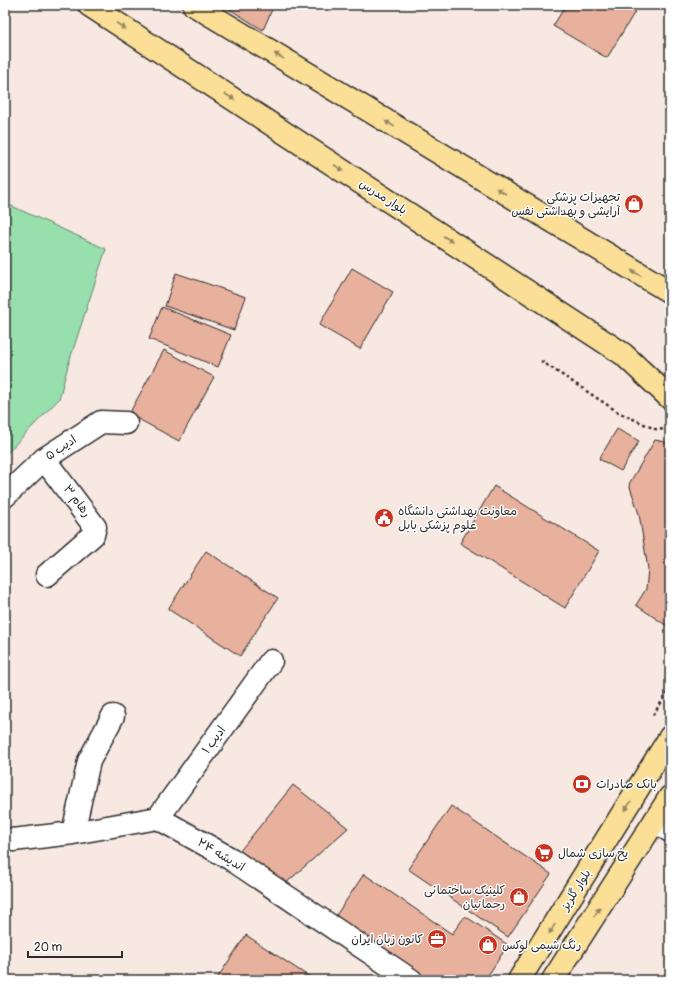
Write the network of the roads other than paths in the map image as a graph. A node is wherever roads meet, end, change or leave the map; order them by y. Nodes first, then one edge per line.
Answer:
1 (89, 5) edge
2 (194, 5) edge
3 (670, 292) edge
4 (670, 398) edge
5 (126, 423) dead end
6 (44, 459) junction
7 (5, 496) edge
8 (47, 575) dead end
9 (271, 661) dead end
10 (113, 716) dead end
11 (670, 737) edge
12 (670, 797) edge
13 (158, 818) junction
14 (662, 826) edge
15 (73, 833) junction
16 (5, 839) edge
17 (411, 980) edge
18 (519, 980) edge
19 (553, 980) edge

1 -> 4 main road, بلوار مدرس
3 -> 2 main road
5 - 6 street, ادیب ۵
6 - 7 street, ادیب ۵
6 - 8 street, رهام ۳
9 - 13 street, ادیب ۱
10 - 15 street
11 -> 18 main road, بلوار گلریز
12 - 14 main road
13 - 15 street
13 - 17 street, اندیشه ۲۴
19 -> 14 main road
15 - 16 street

